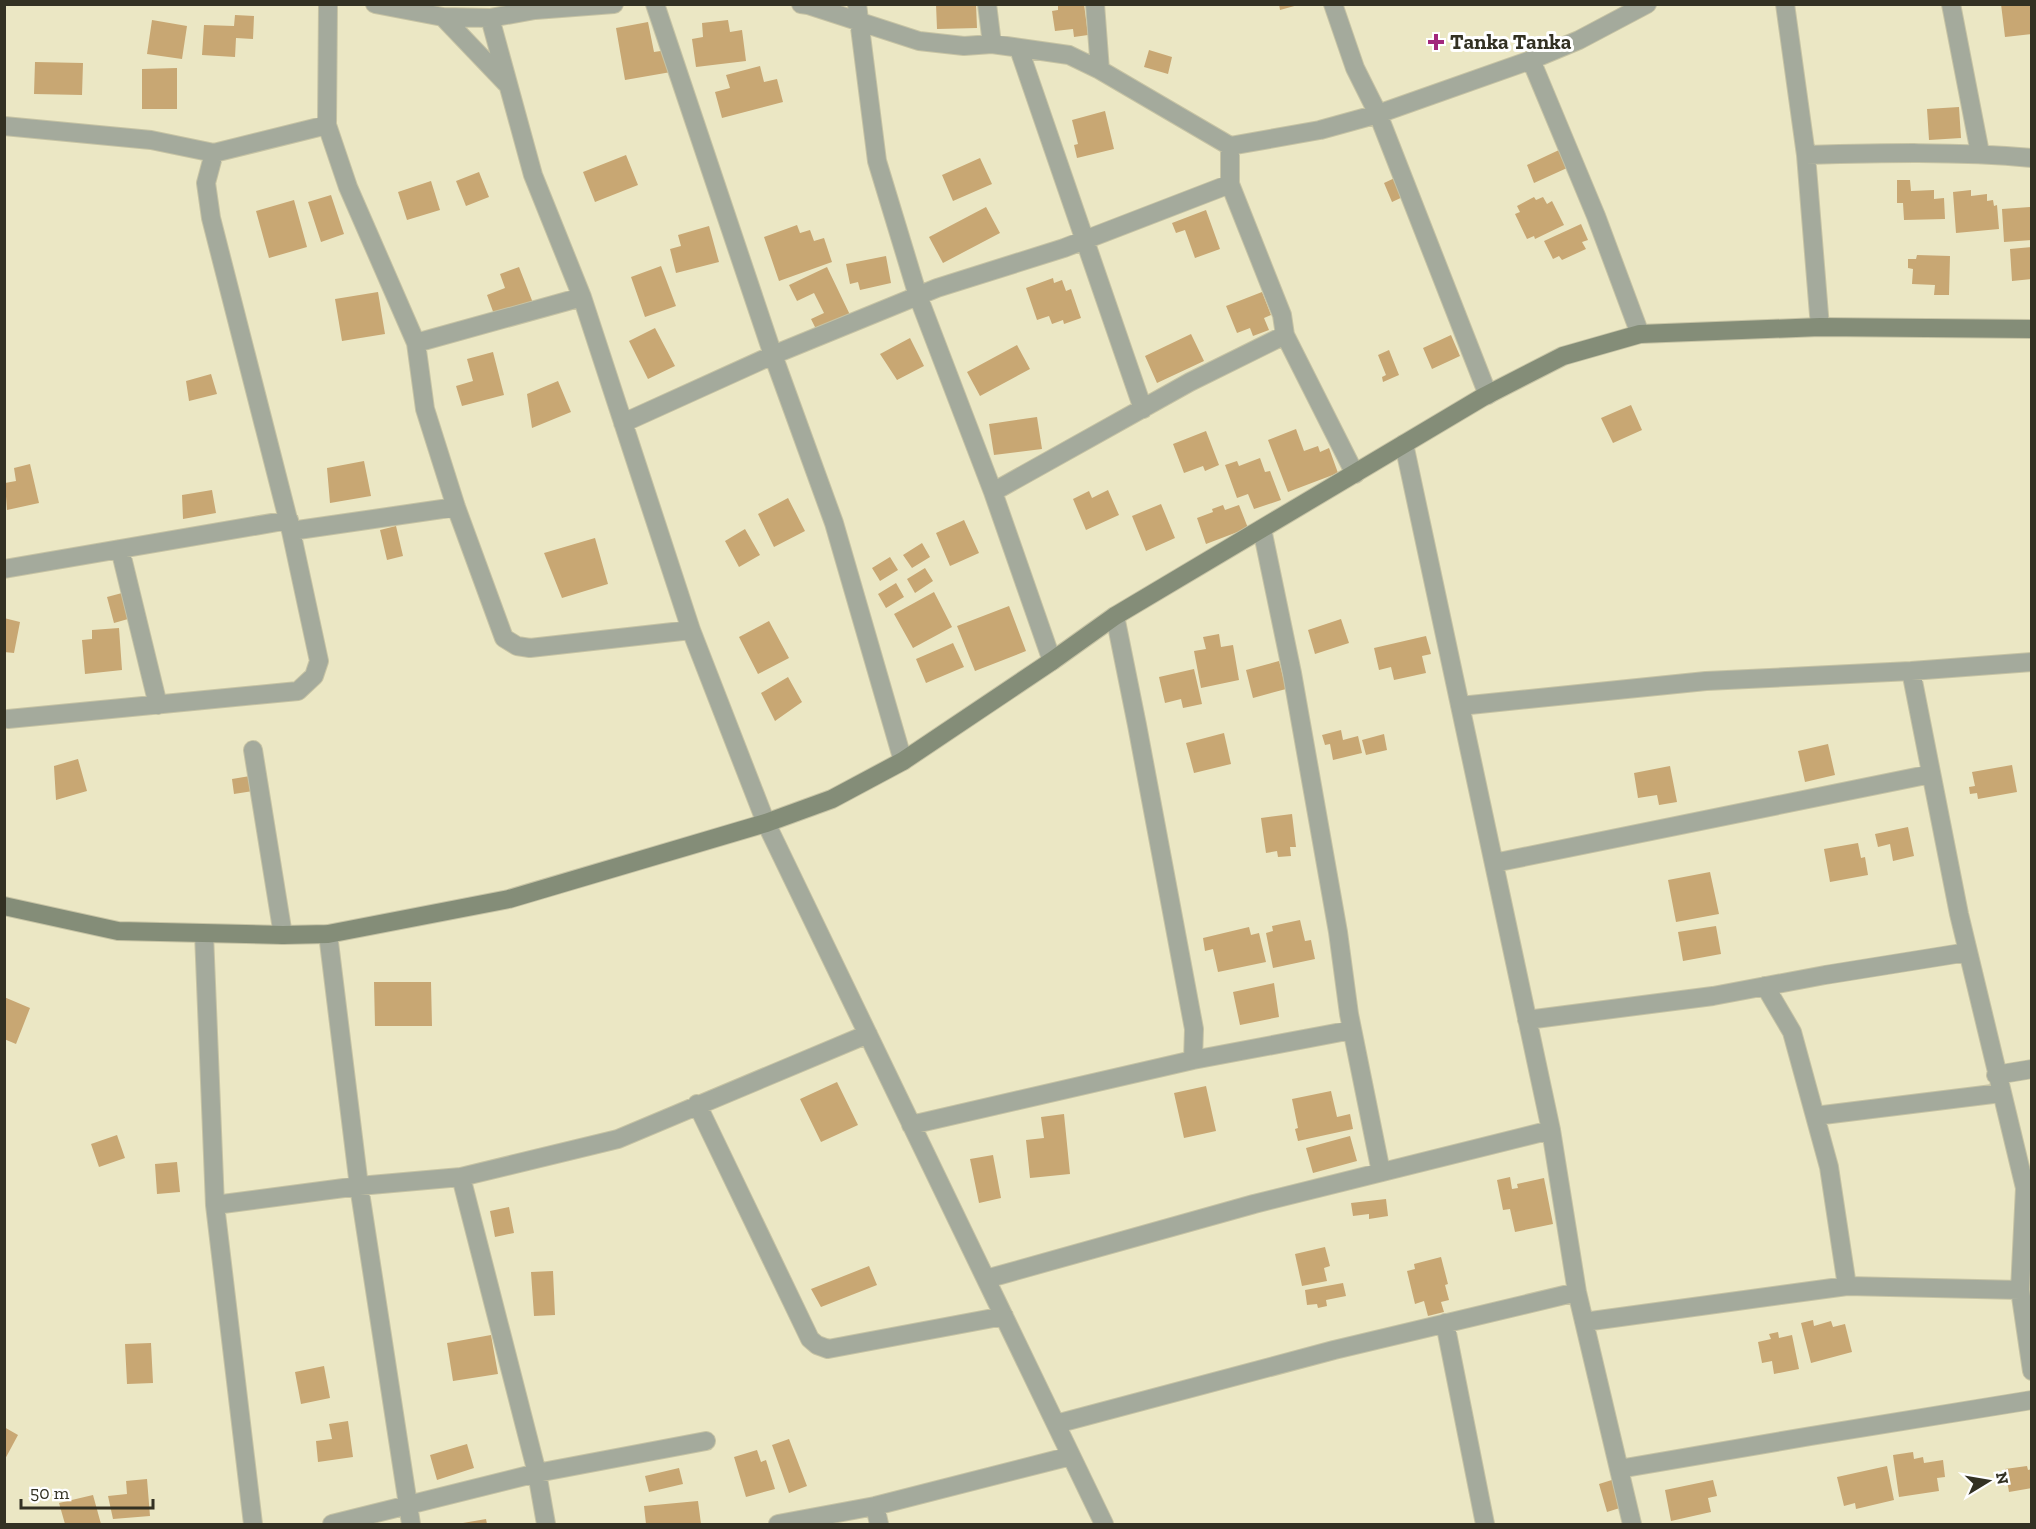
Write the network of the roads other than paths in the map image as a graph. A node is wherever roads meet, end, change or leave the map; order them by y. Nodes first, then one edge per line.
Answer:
1 (328, 4) edge
2 (375, 4) edge
3 (614, 4) edge
4 (655, 4) edge
5 (801, 4) edge
6 (987, 4) edge
7 (1095, 4) edge
8 (1333, 4) edge
9 (1647, 4) edge
10 (1785, 4) edge
11 (1951, 4) edge
12 (858, 13) edge
13 (443, 17) junction
14 (490, 18) junction
15 (992, 44) junction
16 (1019, 48) junction
17 (1531, 60) junction
18 (1100, 70) junction
19 (508, 85) junction
20 (1378, 114) junction
21 (327, 125) junction
22 (4, 126) edge
23 (1230, 146) junction
24 (214, 153) junction
25 (1980, 153) junction
26 (1806, 156) junction
27 (2031, 158) edge
28 (1230, 184) junction
29 (1086, 239) junction
30 (918, 296) junction
31 (582, 297) junction
32 (1820, 327) junction
33 (2031, 329) edge
34 (1640, 334) junction
35 (1285, 335) junction
36 (416, 343) junction
37 (773, 355) junction
38 (1488, 395) junction
39 (1143, 409) junction
40 (623, 423) junction
41 (1404, 444) junction
42 (1355, 474) junction
43 (993, 492) junction
44 (456, 507) junction
45 (290, 525) junction
46 (1262, 529) junction
47 (120, 549) junction
48 (4, 569) edge
49 (1115, 616) junction
50 (691, 630) junction
51 (1052, 661) junction
52 (2031, 662) edge
53 (1911, 671) junction
54 (158, 705) junction
55 (1460, 706) junction
56 (8, 719) dead end
57 (253, 750) dead end
58 (903, 761) junction
59 (1931, 774) junction
60 (766, 823) junction
61 (1494, 863) junction
62 (4, 906) edge
63 (204, 934) junction
64 (328, 934) junction
65 (283, 935) junction
66 (1968, 952) junction
67 (1765, 986) junction
68 (1527, 1020) junction
69 (1352, 1030) junction
70 (868, 1034) junction
71 (1193, 1060) junction
72 (2031, 1070) edge
73 (1998, 1084) junction
74 (697, 1104) junction
75 (1815, 1116) junction
76 (911, 1125) junction
77 (1551, 1130) junction
78 (1381, 1172) junction
79 (460, 1178) junction
80 (359, 1186) junction
81 (215, 1205) junction
82 (986, 1279) junction
83 (1847, 1286) junction
84 (2020, 1290) junction
85 (1577, 1292) junction
86 (1004, 1316) junction
87 (1584, 1322) junction
88 (1445, 1323) junction
89 (2031, 1371) edge
90 (2031, 1400) edge
91 (1056, 1424) junction
92 (706, 1440) dead end
93 (1071, 1456) junction
94 (1619, 1469) junction
95 (537, 1473) junction
96 (875, 1506) junction
97 (409, 1515) edge
98 (253, 1524) edge
99 (332, 1524) edge
100 (546, 1524) edge
101 (778, 1524) edge
102 (879, 1524) edge
103 (1104, 1524) edge
104 (1485, 1524) edge
105 (1632, 1524) edge

1 - 21 street
2 - 13 street
3 - 14 street
4 - 37 street
5 - 12 street
6 - 15 street
7 - 18 street
8 - 20 street
9 - 17 street
10 - 26 street
11 - 25 street
12 - 15 street
12 - 30 street
13 - 14 street
13 - 19 street
14 - 19 street
15 - 16 street
16 - 18 street
16 - 29 street
17 - 20 street
17 - 34 street
18 - 23 street
19 - 31 street
20 - 23 street
20 - 38 street
21 - 24 street
21 - 36 street
22 - 24 street
23 - 28 street
24 - 45 street
25 - 26 street
25 - 27 street
26 - 32 street
28 - 29 street
28 - 35 street
29 - 30 street
29 - 39 street
30 - 37 street
30 - 43 street
31 - 36 street
31 - 40 street
32 - 33 street
32 - 34 street
34 - 38 street
35 - 39 street
35 - 42 street
36 - 44 street
37 - 40 street
37 - 58 street
38 - 41 street
39 - 43 street
40 - 50 street
41 - 42 street
41 - 55 street
42 - 46 street
43 - 51 street
44 - 45 street
44 - 50 street
45 - 47 street
45 - 54 street
46 - 49 street
46 - 69 street
47 - 48 street
47 - 54 street
49 - 51 street
49 - 71 street
50 - 60 street
51 - 58 street
52 - 53 street
53 - 55 street
53 - 59 street
54 - 56 street
55 - 61 street
57 - 65 street
58 - 60 street
59 - 61 street
59 - 66 street
60 - 64 street
60 - 70 street
61 - 68 street
62 - 63 street
63 - 65 street
63 - 81 street
64 - 65 street
64 - 80 street
66 - 67 street
66 - 73 street
67 - 68 street
67 - 75 street
68 - 77 street
69 - 71 street
69 - 78 street
70 - 74 street
70 - 76 street
71 - 76 street
72 - 73 street
73 - 75 street
73 - 84 street
74 - 79 street
74 - 86 street
75 - 83 street
76 - 82 street
77 - 78 street
77 - 85 street
78 - 82 street
79 - 80 street
79 - 95 street
80 - 81 street
80 - 97 street
81 - 98 street
82 - 86 street
83 - 84 street
83 - 87 street
84 - 89 street
85 - 87 street
85 - 88 street
86 - 91 street
87 - 94 street
88 - 91 street
88 - 104 street
90 - 94 street
91 - 93 street
92 - 95 street
93 - 96 street
93 - 103 street
94 - 105 street
95 - 97 street
95 - 100 street
96 - 101 street
96 - 102 street
97 - 99 street

